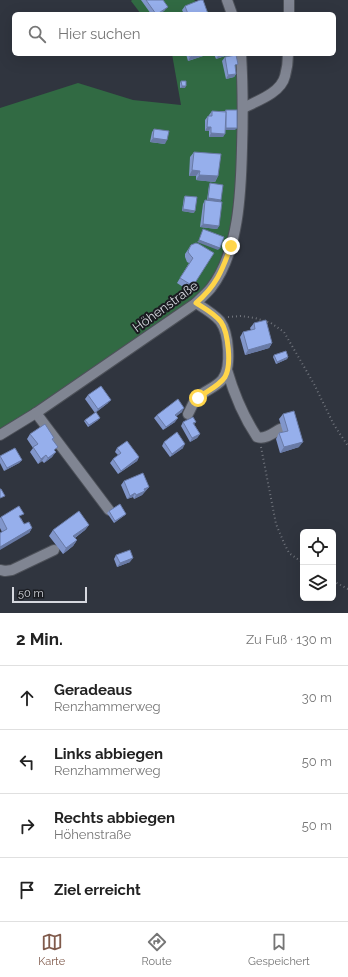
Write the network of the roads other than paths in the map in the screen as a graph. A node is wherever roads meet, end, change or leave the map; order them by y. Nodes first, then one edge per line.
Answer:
1 (227, 0) edge
2 (289, 0) edge
3 (231, 12) edge
4 (289, 12) edge
5 (241, 56) edge
6 (288, 56) edge
7 (243, 108) junction
8 (196, 303) junction
9 (227, 370) junction
10 (36, 413) junction
11 (188, 414) dead end
12 (280, 430) dead end
13 (0, 435) edge
14 (109, 510) edge
15 (54, 550) dead end
16 (0, 570) edge

1 - 3 street
2 - 4 street
5 - 7 street, Höhenstraße
6 - 7 street
7 - 8 street, Höhenstraße
8 - 9 street
8 - 10 street, Höhenstraße
9 - 11 street
9 - 12 street
10 - 13 street, Höhenstraße
10 - 14 street
15 - 16 street

